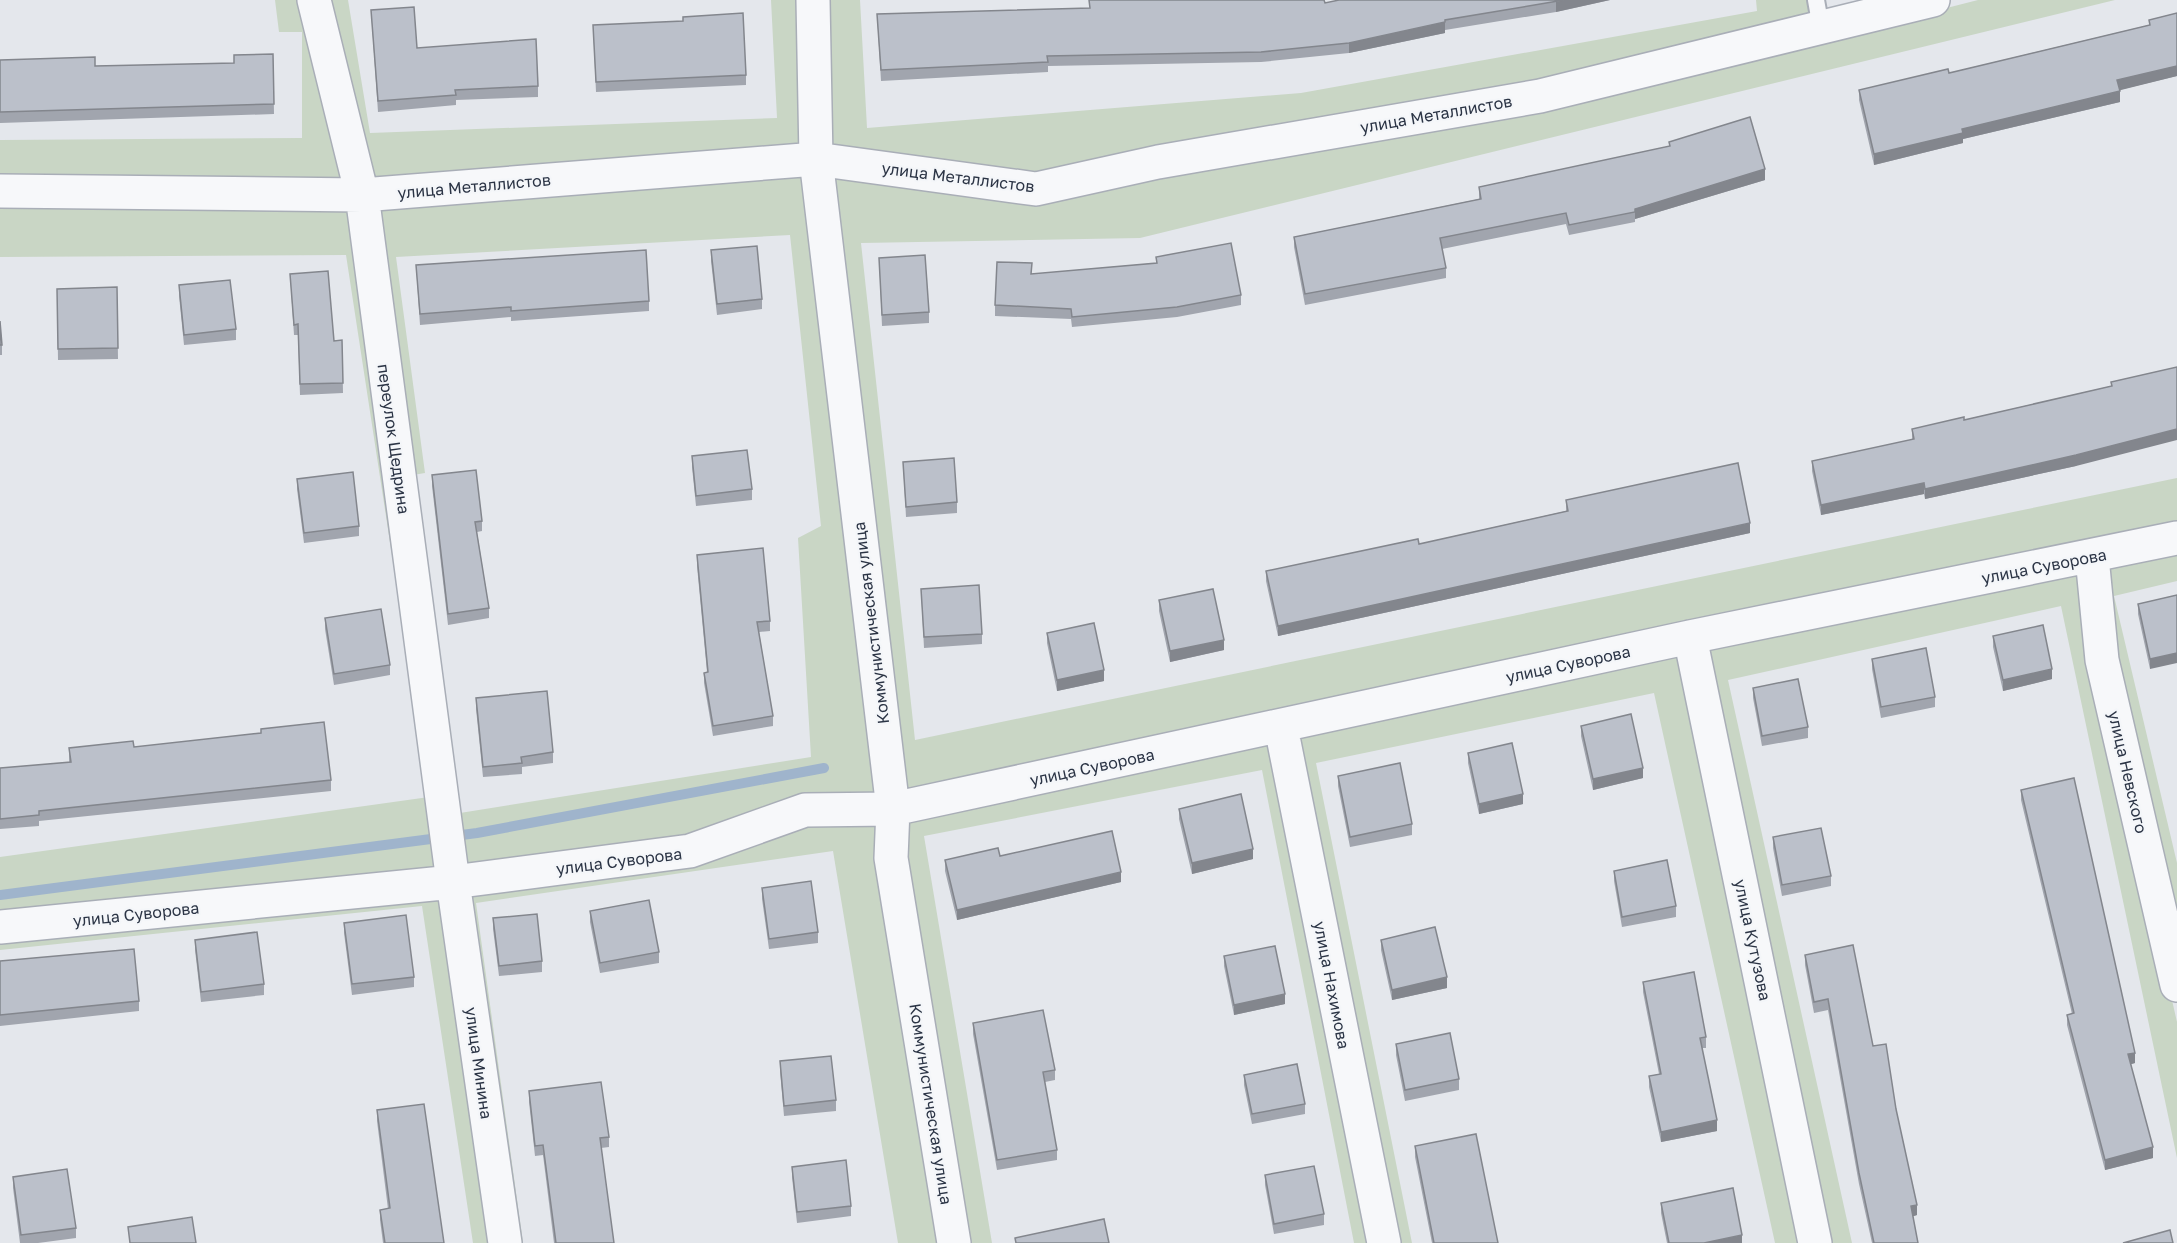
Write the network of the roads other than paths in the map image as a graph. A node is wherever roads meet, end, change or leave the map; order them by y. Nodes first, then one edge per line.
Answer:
1 (314, 0) edge
2 (813, 0) edge
3 (1933, 0) edge
4 (1819, 14) edge
5 (816, 159) junction
6 (0, 191) edge
7 (362, 195) junction
8 (2177, 538) edge
9 (2092, 557) junction
10 (1690, 637) junction
11 (1281, 727) junction
12 (893, 809) junction
13 (453, 882) junction
14 (0, 927) edge
15 (2177, 985) edge
16 (505, 1243) edge
17 (954, 1243) edge
18 (1384, 1243) edge
19 (1815, 1243) edge

1 - 7 street, переулок Щедрина
2 - 5 street, Коммунистическая улица
3 - 4 street, улица Металлистов
4 - 5 street, улица Металлистов
5 - 7 street, улица Металлистов
5 - 12 street, Коммунистическая улица
6 - 7 street, улица Металлистов
7 - 13 street, переулок Щедрина
8 - 9 street, улица Суворова
9 - 10 street, улица Суворова
9 - 15 street, улица Невского
10 - 11 street, улица Суворова
10 - 19 street, улица Кутузова
11 - 12 street, улица Суворова
11 - 18 street, улица Нахимова
12 - 13 street, улица Суворова
12 - 17 street, Коммунистическая улица
13 - 14 street, улица Суворова
13 - 16 street, улица Минина

